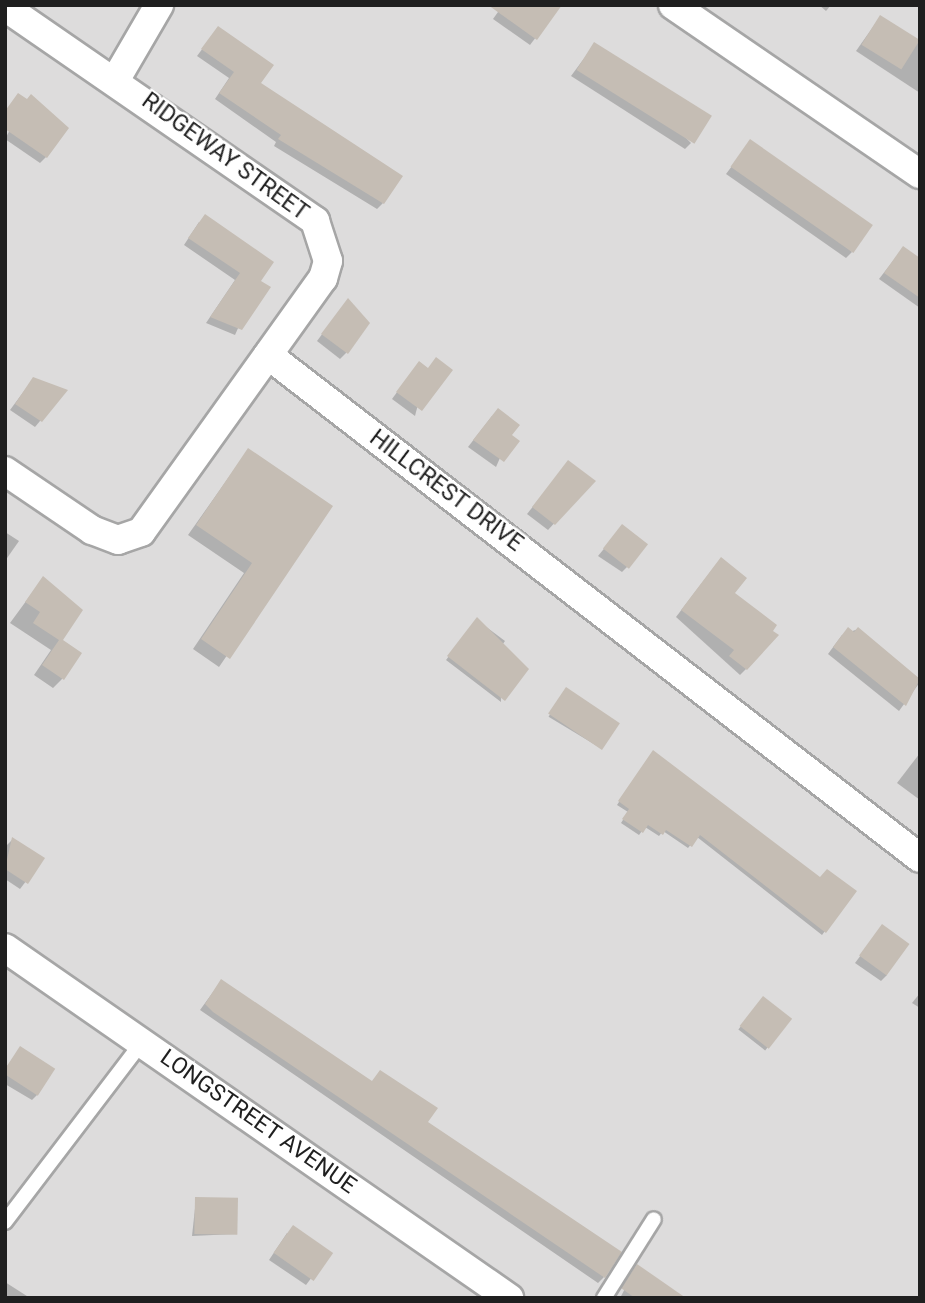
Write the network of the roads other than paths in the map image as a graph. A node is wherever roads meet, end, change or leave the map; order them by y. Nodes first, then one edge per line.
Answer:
1 (159, 5) edge
2 (673, 5) edge
3 (5, 7) edge
4 (116, 79) junction
5 (920, 174) edge
6 (268, 355) junction
7 (5, 471) edge
8 (920, 858) edge
9 (5, 948) edge
10 (142, 1042) junction
11 (654, 1219) dead end
12 (5, 1222) edge
13 (509, 1298) edge
14 (604, 1298) edge

1 - 4 street
2 - 5 street
3 - 4 street, RIDGEWAY STREET
4 - 6 street, RIDGEWAY STREET
6 - 7 street
6 - 8 street, HILLCREST DRIVE
9 - 10 street, LONGSTREET AVENUE
10 - 12 lane
10 - 13 street, LONGSTREET AVENUE
11 - 14 lane

